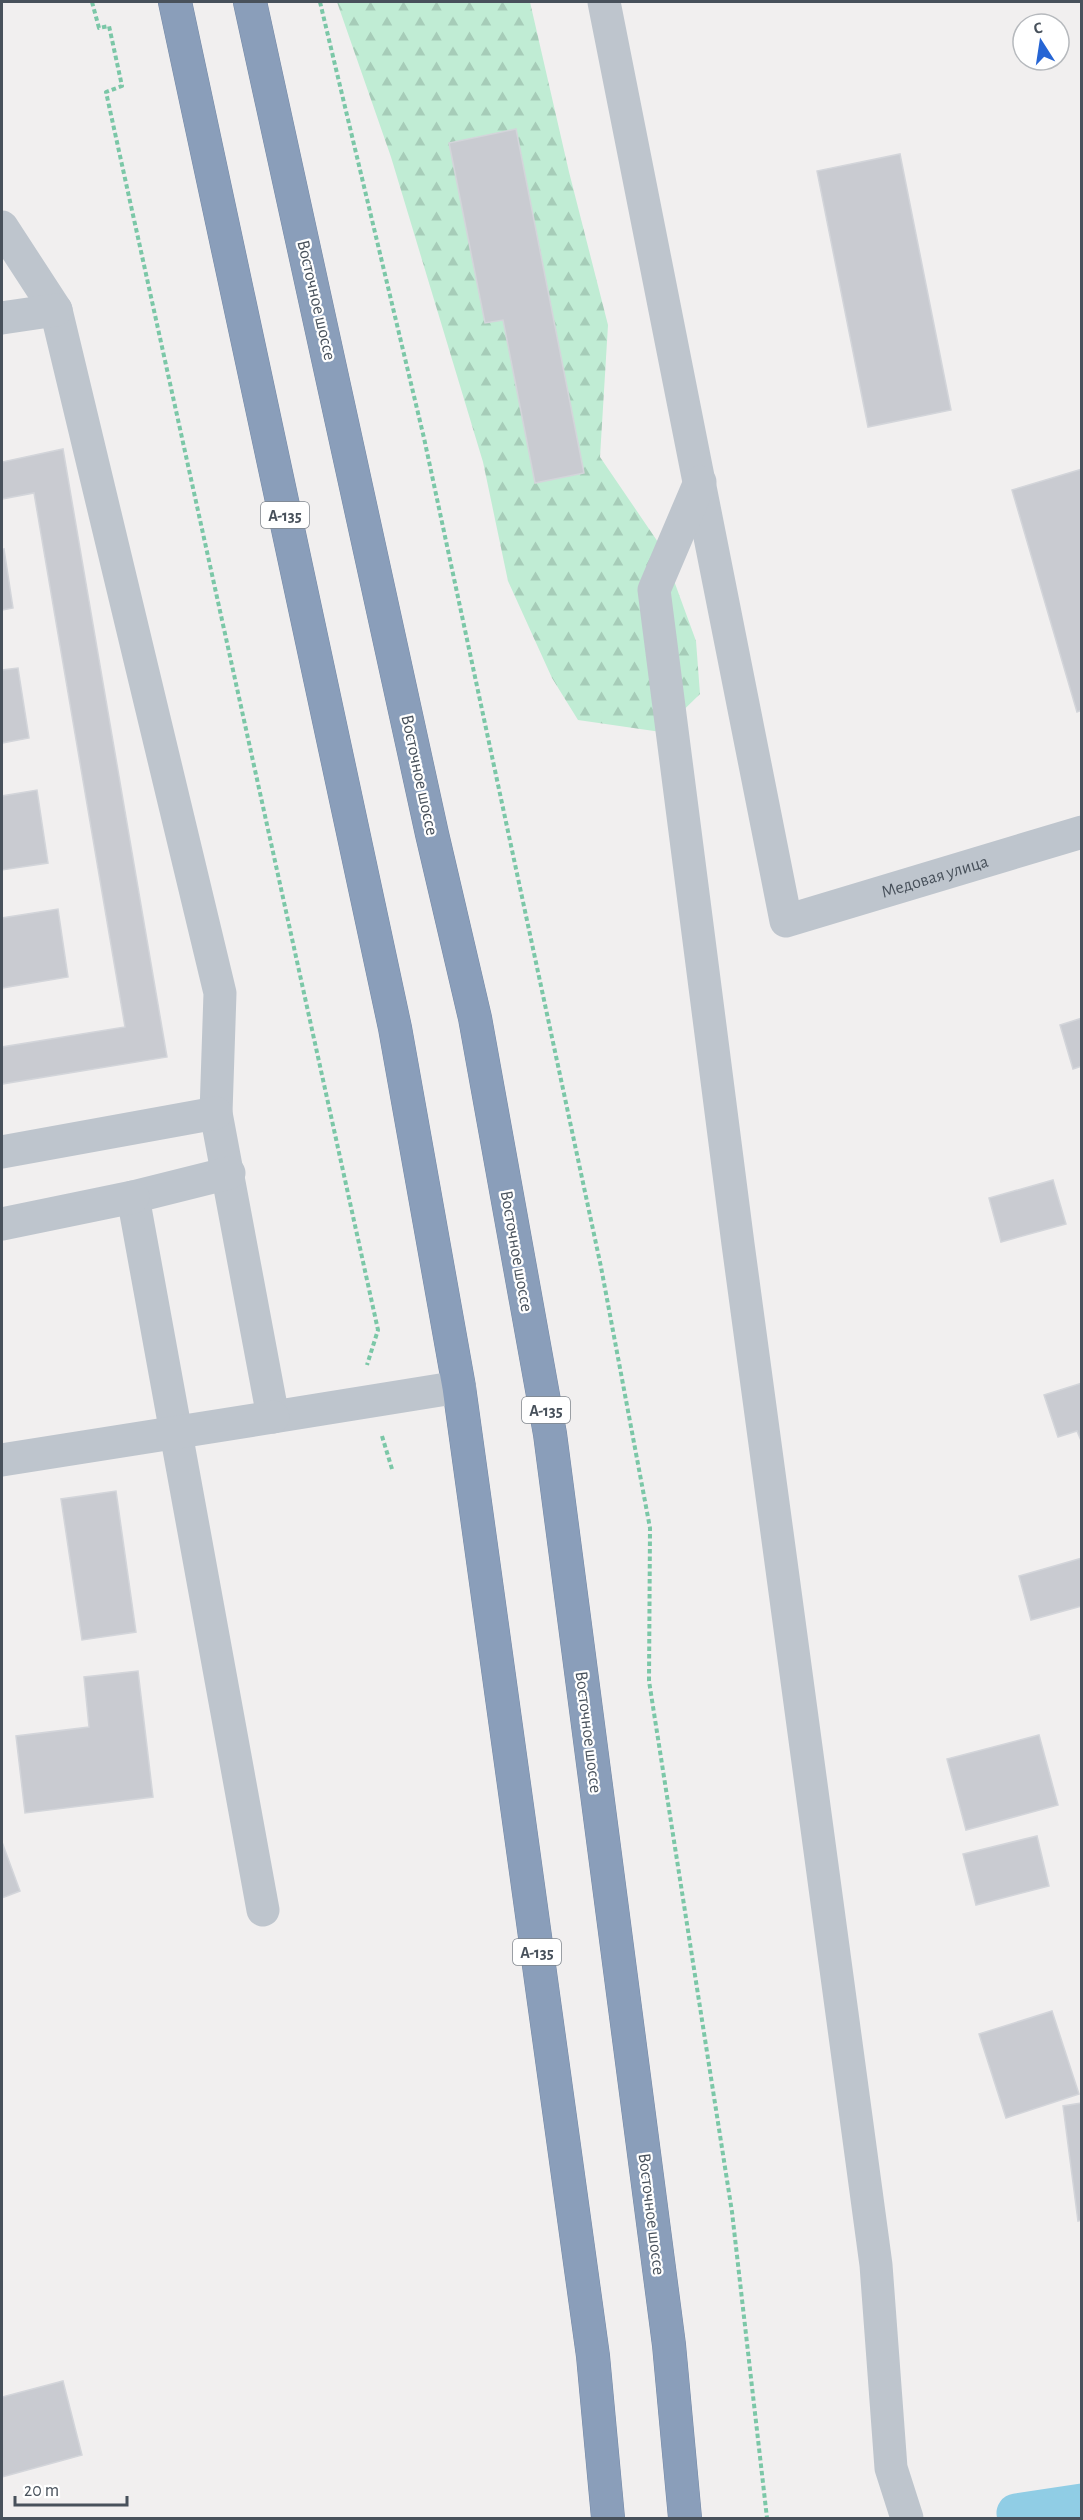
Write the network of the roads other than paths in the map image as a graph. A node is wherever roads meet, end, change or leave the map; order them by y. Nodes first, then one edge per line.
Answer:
1 (175, 2) edge
2 (250, 2) edge
3 (604, 2) edge
4 (2, 227) edge
5 (56, 310) junction
6 (2, 318) edge
7 (699, 482) junction
8 (1082, 832) edge
9 (216, 1113) junction
10 (2, 1152) edge
11 (228, 1173) junction
12 (132, 1197) junction
13 (2, 1224) edge
14 (459, 1387) junction
15 (273, 1416) junction
16 (176, 1432) junction
17 (2, 1460) edge
18 (263, 1910) dead end
19 (608, 2518) edge
20 (686, 2518) edge
21 (907, 2518) edge

1 - 14 highway, А-135
2 - 20 highway, Восточное шоссе / А-135
3 - 7 street
4 - 5 street
5 - 6 street
5 - 9 street
7 - 8 street, Медовая улица
7 - 21 street
9 - 10 street
9 - 11 street
11 - 12 street
11 - 15 street
12 - 13 street
12 - 16 street
14 - 15 street
14 - 19 highway, А-135
15 - 16 street
16 - 17 street
16 - 18 street

